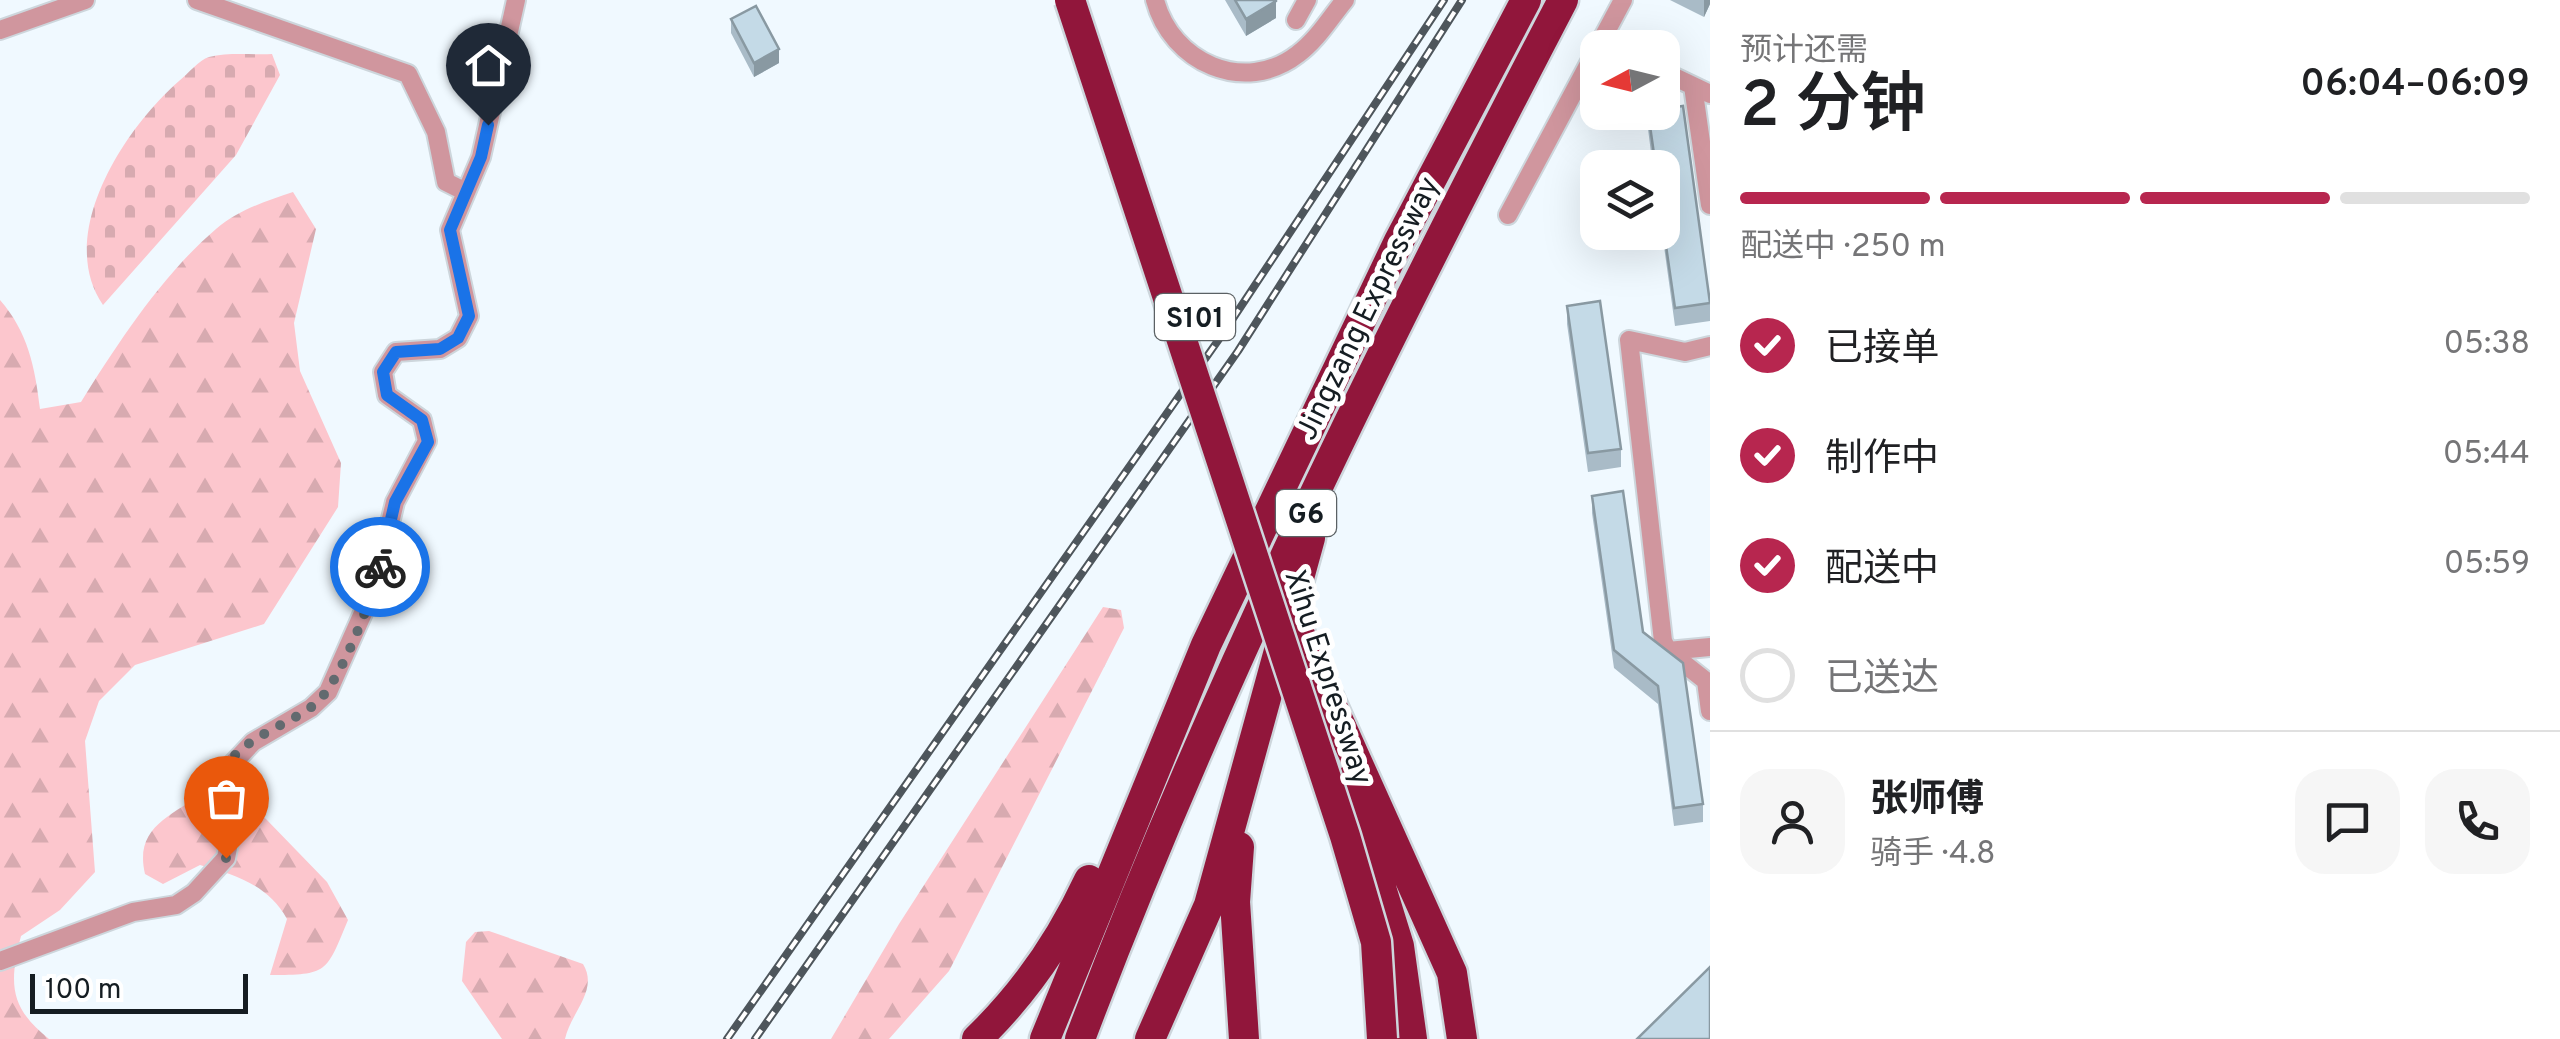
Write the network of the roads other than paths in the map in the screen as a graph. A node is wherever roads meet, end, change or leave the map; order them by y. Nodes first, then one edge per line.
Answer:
1 (85, 0) edge
2 (197, 0) edge
3 (516, 0) edge
4 (1070, 0) edge
5 (1090, 0) edge
6 (1155, 0) edge
7 (1307, 0) edge
8 (1345, 0) edge
9 (1526, 0) edge
10 (1564, 0) edge
11 (1623, 0) edge
12 (1296, 20) dead end
13 (0, 30) edge
14 (1613, 30) edge
15 (1701, 90) edge
16 (1580, 92) edge
17 (466, 192) junction
18 (1710, 205) edge
19 (1508, 215) dead end
20 (1710, 346) edge
21 (1329, 465) junction
22 (1300, 635) junction
23 (1206, 645) junction
24 (1710, 648) edge
25 (1668, 651) junction
26 (1710, 711) edge
27 (1238, 807) junction
28 (0, 961) edge
29 (977, 1039) edge
30 (1045, 1039) edge
31 (1080, 1039) edge
32 (1150, 1039) edge
33 (1244, 1039) edge
34 (1382, 1039) edge
35 (1412, 1039) edge
36 (1462, 1039) edge

1 - 13 street
2 - 17 street
3 - 17 street
4 - 34 highway, Xihu Expressway / S101, bridge
5 - 22 highway, Xihu Expressway / S101
6 - 8 street
7 - 12 street
9 - 23 highway, Jingzang Expressway / G6
10 - 21 highway, Jingzang Expressway / G6
11 - 14 street
15 - 18 street
16 - 19 street
17 - 28 street
20 - 25 street
21 - 27 highway
21 - 31 highway, Jingzang Expressway / G6
22 - 35 highway, S101
22 - 36 highway
23 - 29 highway
23 - 30 highway, Jingzang Expressway / G6
24 - 25 street
25 - 26 street
27 - 32 highway
27 - 33 highway

